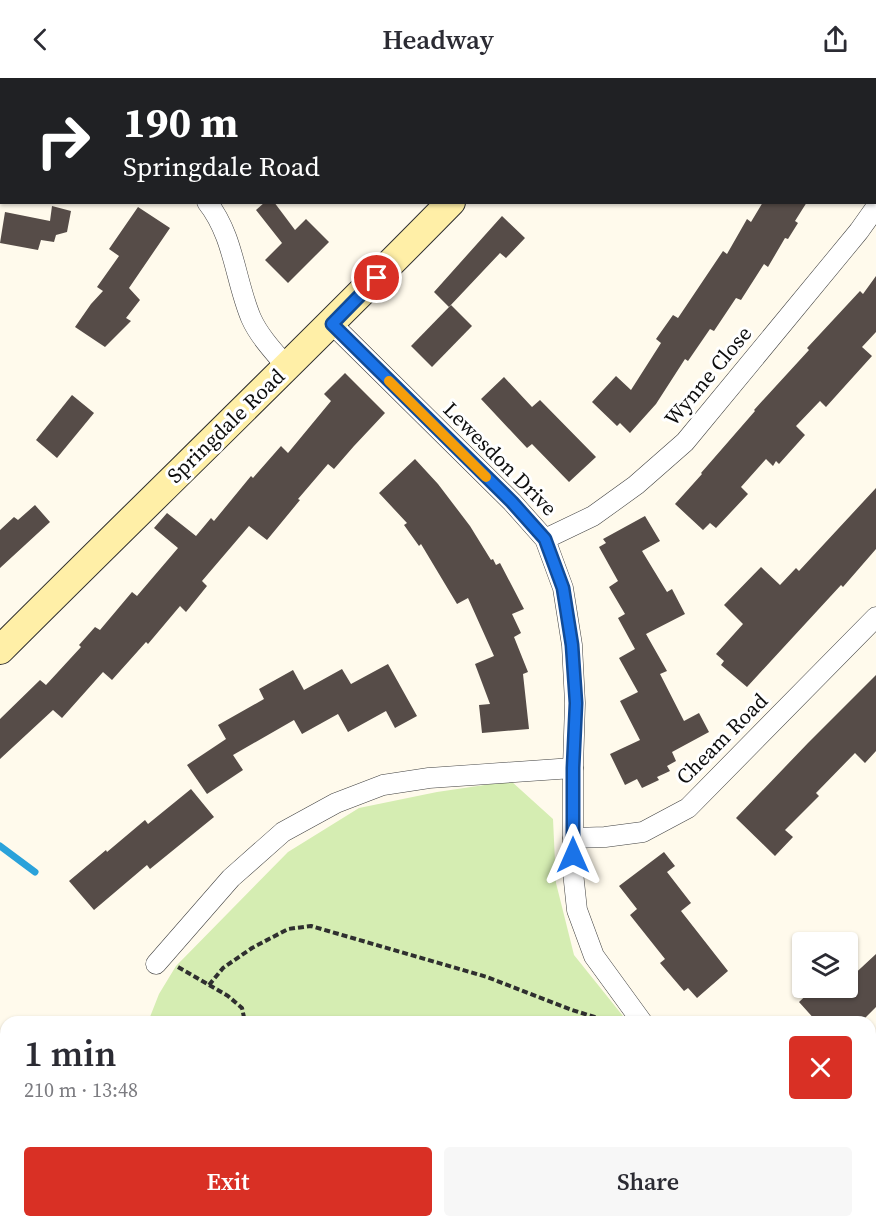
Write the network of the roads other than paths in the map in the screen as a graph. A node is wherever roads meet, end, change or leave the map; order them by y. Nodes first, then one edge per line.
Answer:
1 (208, 204) edge
2 (450, 204) edge
3 (876, 207) edge
4 (332, 324) junction
5 (287, 367) junction
6 (545, 539) junction
7 (876, 617) edge
8 (0, 650) edge
9 (573, 768) junction
10 (573, 838) junction
11 (159, 960) road end
12 (638, 1016) edge

1 - 5 street
2 - 4 street, Springdale Road
3 - 6 street, Wynne Close
4 - 5 street, Springdale Road
4 - 6 street, Lewesdon Drive
5 - 8 street, Springdale Road
6 - 9 street, Lewesdon Drive
7 - 10 street, Cheam Road
9 - 10 street, Lewesdon Drive
9 - 11 street
10 - 12 street, Lewesdon Drive

